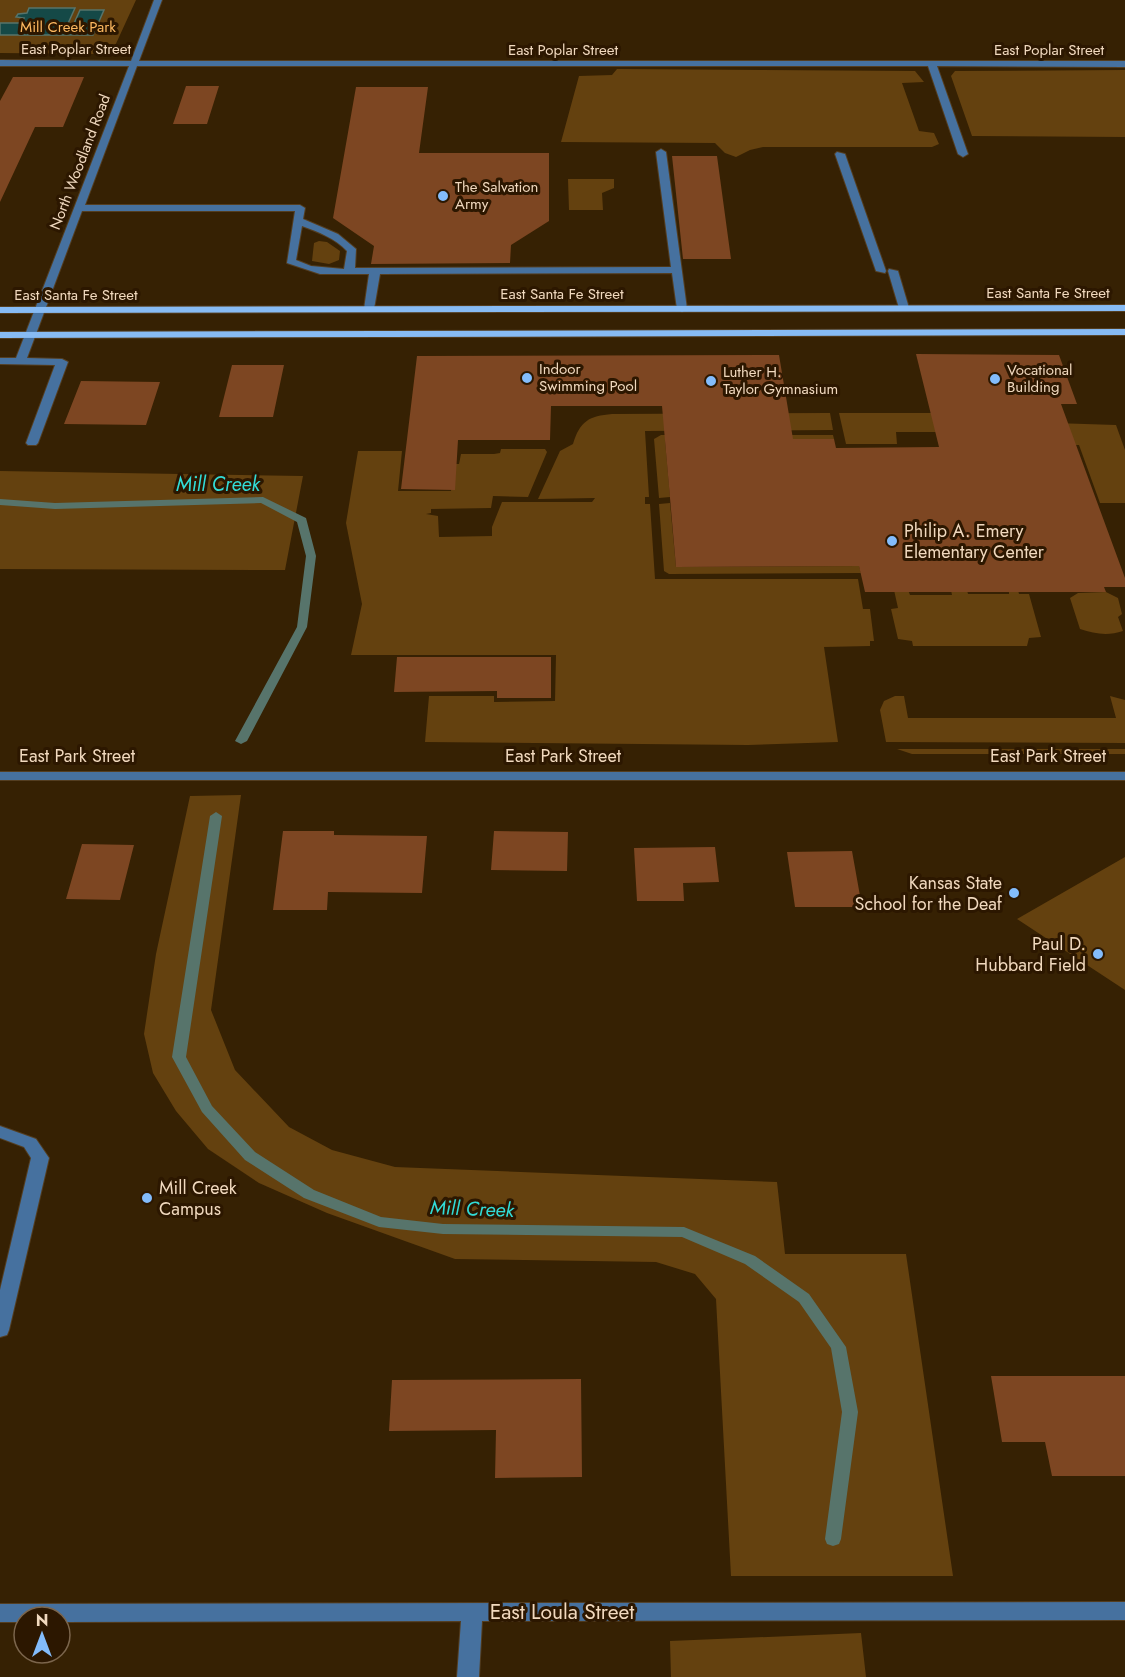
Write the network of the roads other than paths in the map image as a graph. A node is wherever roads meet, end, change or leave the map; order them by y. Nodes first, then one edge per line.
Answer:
1 (158, 0) edge
2 (0, 63) edge
3 (134, 63) junction
4 (932, 64) junction
5 (1125, 64) edge
6 (661, 152) dead end
7 (840, 154) dead end
8 (963, 154) dead end
9 (79, 208) junction
10 (298, 221) junction
11 (676, 270) junction
12 (349, 271) junction
13 (375, 271) junction
14 (904, 308) junction
15 (1125, 308) edge
16 (41, 309) junction
17 (369, 309) junction
18 (682, 309) junction
19 (0, 310) edge
20 (1125, 332) edge
21 (29, 334) junction
22 (365, 334) junction
23 (0, 335) edge
24 (0, 361) edge
25 (20, 361) junction
26 (32, 443) dead end
27 (0, 776) edge
28 (1125, 776) edge
29 (0, 1132) edge
30 (0, 1330) edge
31 (1125, 1611) edge
32 (472, 1612) junction
33 (0, 1613) edge
34 (468, 1677) edge

1 - 3 street, North Woodland Road
2 - 3 street, East Poplar Street
3 - 4 street, East Poplar Street
3 - 9 street, North Woodland Road
4 - 5 street, East Poplar Street
4 - 8 street
6 - 11 street
7 - 14 street
9 - 10 street
9 - 16 street, North Woodland Road
10 - 12 street
10 - 12 street
11 - 13 street
11 - 18 street
12 - 13 street
13 - 17 street
14 - 15 main road, East Santa Fe Street
14 - 18 main road, East Santa Fe Street
16 - 17 main road, East Santa Fe Street
16 - 19 main road, East Santa Fe Street
16 - 21 street, North Woodland Road
17 - 18 main road, East Santa Fe Street
17 - 22 main road
20 - 22 main road
21 - 22 main road
21 - 23 main road
21 - 25 street, North Woodland Road
24 - 25 street
25 - 26 street
27 - 28 street, East Park Street
29 - 30 street
31 - 32 street, East Loula Street
32 - 33 street, East Loula Street
32 - 34 street

